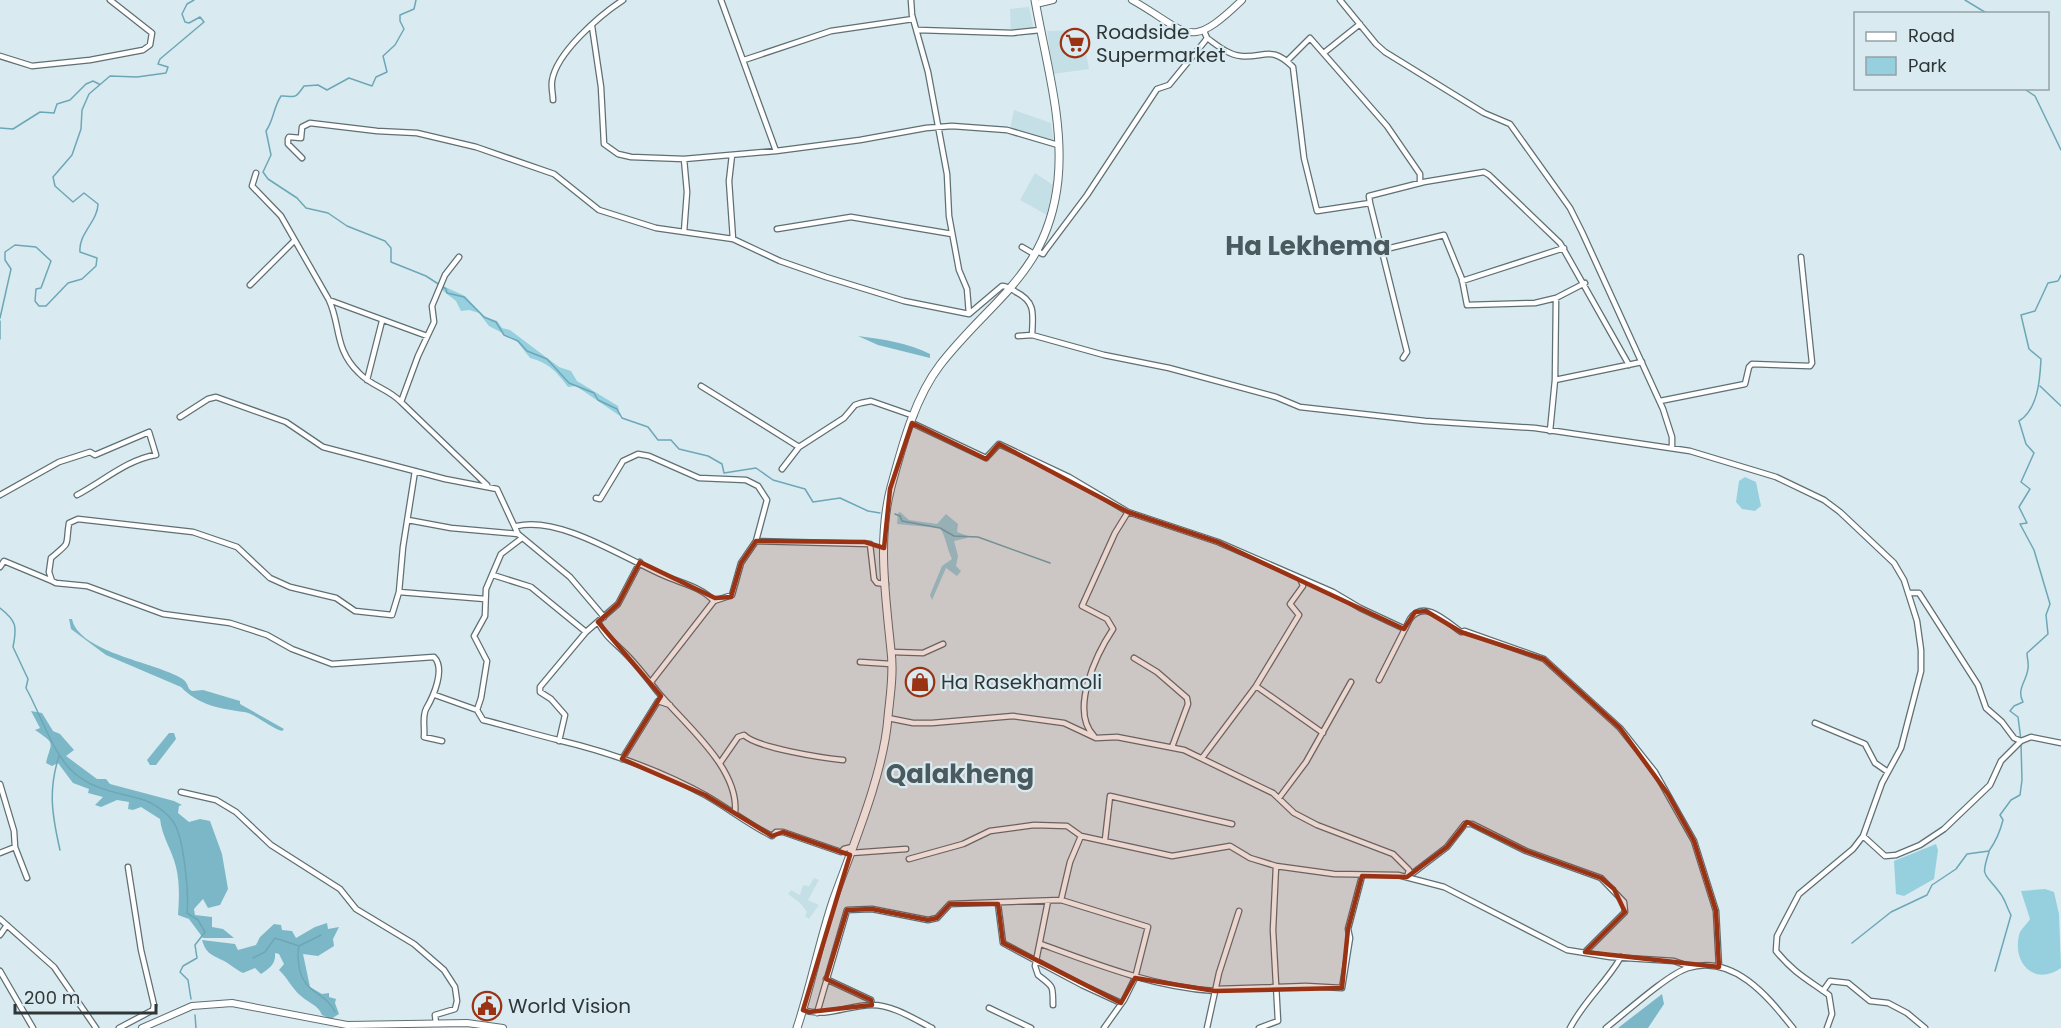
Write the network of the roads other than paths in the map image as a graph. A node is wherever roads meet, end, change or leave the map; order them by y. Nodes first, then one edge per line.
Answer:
1 (110, 0) edge
2 (623, 0) edge
3 (721, 0) edge
4 (911, 0) edge
5 (1053, 0) edge
6 (1132, 0) edge
7 (1242, 0) edge
8 (1340, 0) edge
9 (1035, 2) edge
10 (913, 19) junction
11 (1360, 24) junction
12 (592, 26) junction
13 (918, 30) junction
14 (1040, 30) junction
15 (1206, 34) junction
16 (1325, 52) junction
17 (0, 56) edge
18 (744, 60) junction
19 (1287, 60) junction
20 (554, 100) dead end
21 (937, 126) junction
22 (1058, 146) junction
23 (776, 151) junction
24 (732, 155) junction
25 (302, 158) dead end
26 (684, 159) junction
27 (255, 173) dead end
28 (1420, 183) junction
29 (1370, 203) junction
30 (777, 229) dead end
31 (684, 232) junction
32 (952, 234) junction
33 (733, 239) junction
34 (294, 241) junction
35 (1022, 247) dead end
36 (1564, 248) junction
37 (1382, 250) junction
38 (1035, 253) junction
39 (459, 257) dead end
40 (1801, 257) dead end
41 (1462, 281) junction
42 (1585, 283) junction
43 (250, 285) dead end
44 (1011, 289) junction
45 (1556, 298) junction
46 (329, 300) junction
47 (969, 314) junction
48 (382, 321) junction
49 (1032, 335) junction
50 (427, 336) junction
51 (1018, 336) dead end
52 (1403, 358) dead end
53 (1642, 362) junction
54 (1629, 365) junction
55 (367, 380) junction
56 (1555, 380) junction
57 (701, 386) dead end
58 (1660, 401) junction
59 (401, 402) junction
60 (180, 417) dead end
61 (913, 419) junction
62 (1550, 431) junction
63 (799, 447) junction
64 (1672, 448) junction
65 (782, 469) dead end
66 (415, 471) junction
67 (487, 485) junction
68 (0, 495) edge
69 (77, 495) dead end
70 (596, 498) dead end
71 (1128, 512) junction
72 (408, 520) junction
73 (517, 526) junction
74 (520, 536) junction
75 (756, 542) junction
76 (640, 562) junction
77 (0, 567) edge
78 (494, 575) junction
79 (1300, 578) junction
80 (52, 581) junction
81 (886, 584) junction
82 (399, 592) junction
83 (1910, 593) junction
84 (485, 599) junction
85 (714, 601) junction
86 (604, 617) junction
87 (598, 622) junction
88 (1405, 629) junction
89 (586, 632) junction
90 (943, 644) dead end
91 (892, 652) junction
92 (1134, 658) dead end
93 (860, 662) dead end
94 (891, 664) junction
95 (1379, 680) dead end
96 (651, 682) junction
97 (1352, 682) dead end
98 (1256, 686) junction
99 (435, 695) junction
100 (670, 705) junction
101 (477, 710) junction
102 (888, 718) junction
103 (1815, 723) dead end
104 (1323, 733) junction
105 (1096, 738) junction
106 (442, 741) dead end
107 (559, 741) junction
108 (2021, 741) junction
109 (2061, 743) edge
110 (1172, 747) junction
111 (1202, 758) junction
112 (622, 759) junction
113 (843, 760) dead end
114 (720, 763) junction
115 (1888, 772) junction
116 (0, 784) edge
117 (181, 792) dead end
118 (1279, 798) junction
119 (735, 813) junction
120 (1232, 824) dead end
121 (1081, 836) junction
122 (1863, 836) junction
123 (1105, 840) junction
124 (15, 847) junction
125 (906, 849) dead end
126 (851, 850) junction
127 (0, 853) edge
128 (909, 859) dead end
129 (1276, 866) junction
130 (128, 867) dead end
131 (1408, 875) junction
132 (1362, 876) junction
133 (27, 878) dead end
134 (1061, 900) junction
135 (1048, 901) junction
136 (998, 904) junction
137 (1239, 911) dead end
138 (0, 919) edge
139 (7, 925) junction
140 (0, 935) edge
141 (1041, 944) junction
142 (1585, 952) junction
143 (1621, 957) junction
144 (1036, 961) junction
145 (1691, 967) junction
146 (1719, 967) junction
147 (0, 971) edge
148 (1135, 978) junction
149 (826, 979) junction
150 (1275, 987) junction
151 (1216, 990) junction
152 (1823, 991) junction
153 (1121, 1003) junction
154 (872, 1005) junction
155 (1053, 1005) dead end
156 (989, 1008) dead end
157 (803, 1010) junction
158 (817, 1013) junction
159 (436, 1023) junction
160 (130, 1026) edge
161 (33, 1028) edge
162 (96, 1028) edge
163 (119, 1028) edge
164 (142, 1028) edge
165 (503, 1028) edge
166 (797, 1028) edge
167 (932, 1028) edge
168 (1031, 1028) edge
169 (1104, 1028) edge
170 (1207, 1028) edge
171 (1259, 1028) edge
172 (1570, 1028) edge
173 (1606, 1028) edge
174 (1793, 1028) edge
175 (1827, 1028) edge
176 (1925, 1028) edge

1 - 17 street
2 - 12 street
3 - 18 street
4 - 10 street
5 - 9 main road
6 - 15 main road
7 - 15 main road
8 - 11 street
9 - 14 main road
10 - 13 street
10 - 18 street
11 - 16 street
11 - 53 street
12 - 20 street
12 - 26 street
13 - 14 street
13 - 21 street
14 - 22 main road
15 - 19 street
15 - 38 street
16 - 19 street
16 - 28 street
18 - 23 street
19 - 29 street
21 - 22 street
21 - 23 street
21 - 32 street
22 - 38 main road
23 - 24 street
24 - 26 street
24 - 33 street
25 - 31 street
26 - 31 street
27 - 34 street
28 - 29 street
28 - 36 street
29 - 37 street
30 - 32 street
31 - 33 street
32 - 47 street
33 - 47 street
34 - 43 street
34 - 46 street
35 - 38 street
36 - 41 street
36 - 42 street
37 - 41 street
37 - 52 street
38 - 44 main road
39 - 50 street
40 - 58 street
41 - 45 street
42 - 45 street
42 - 54 street
44 - 47 street
44 - 49 street
44 - 61 main road
45 - 56 street
46 - 48 street
46 - 55 street
48 - 50 street
48 - 55 street
49 - 51 street
49 - 62 street
50 - 59 street
53 - 54 street
53 - 58 street
54 - 56 street
55 - 59 street
56 - 62 street
57 - 63 street
58 - 64 street
59 - 67 street
60 - 66 street
61 - 63 street
61 - 71 street
61 - 81 main road
62 - 64 street
63 - 65 street
64 - 83 street
66 - 67 street
66 - 72 street
67 - 73 street
68 - 69 street
70 - 75 street
71 - 79 street
71 - 105 street
72 - 74 street
72 - 82 street
73 - 74 street
73 - 76 street
74 - 78 street
74 - 86 street
75 - 81 street
75 - 85 street
76 - 85 street
76 - 86 street
77 - 80 street
78 - 84 street
78 - 89 street
79 - 88 street
79 - 98 street
80 - 82 street
80 - 99 street
81 - 91 main road
82 - 84 street
83 - 108 street
83 - 115 street
84 - 101 street
85 - 96 street
86 - 87 street
87 - 89 street
87 - 96 street
88 - 95 street
88 - 146 street
89 - 107 street
90 - 91 street
91 - 94 main road
92 - 110 street
93 - 94 street
94 - 102 main road
96 - 100 street
97 - 104 street
98 - 104 street
98 - 111 street
99 - 101 street
99 - 106 street
100 - 112 street
100 - 114 street
101 - 107 street
102 - 105 street
102 - 126 main road
103 - 115 street
104 - 118 street
105 - 110 street
107 - 112 street
108 - 109 street
108 - 122 street
110 - 111 street
111 - 118 street
112 - 119 street
113 - 114 street
114 - 119 street
115 - 122 street
116 - 124 street
117 - 159 street
118 - 131 street
119 - 126 street
120 - 123 street
121 - 123 street
121 - 128 street
121 - 134 street
122 - 152 street
123 - 129 street
124 - 127 street
124 - 133 street
125 - 126 street
126 - 157 main road
129 - 132 street
129 - 150 street
130 - 160 street
131 - 132 street
131 - 142 street
131 - 142 street
132 - 150 street
134 - 135 street
134 - 148 street
135 - 136 street
135 - 141 street
136 - 144 street
136 - 149 street
137 - 151 street
138 - 139 street
139 - 140 street
139 - 162 street
141 - 144 street
141 - 148 street
142 - 143 street
143 - 145 street
143 - 172 street
144 - 153 street
144 - 155 street
145 - 146 street
145 - 173 street
146 - 174 street
147 - 161 street
148 - 151 street
148 - 153 street
149 - 154 street
149 - 158 street
150 - 151 street
150 - 171 street
151 - 170 street
152 - 175 street
152 - 176 street
153 - 169 street
154 - 158 street
154 - 167 street
156 - 168 street
157 - 158 street
157 - 166 main road
159 - 164 main road
159 - 165 main road
160 - 163 street

